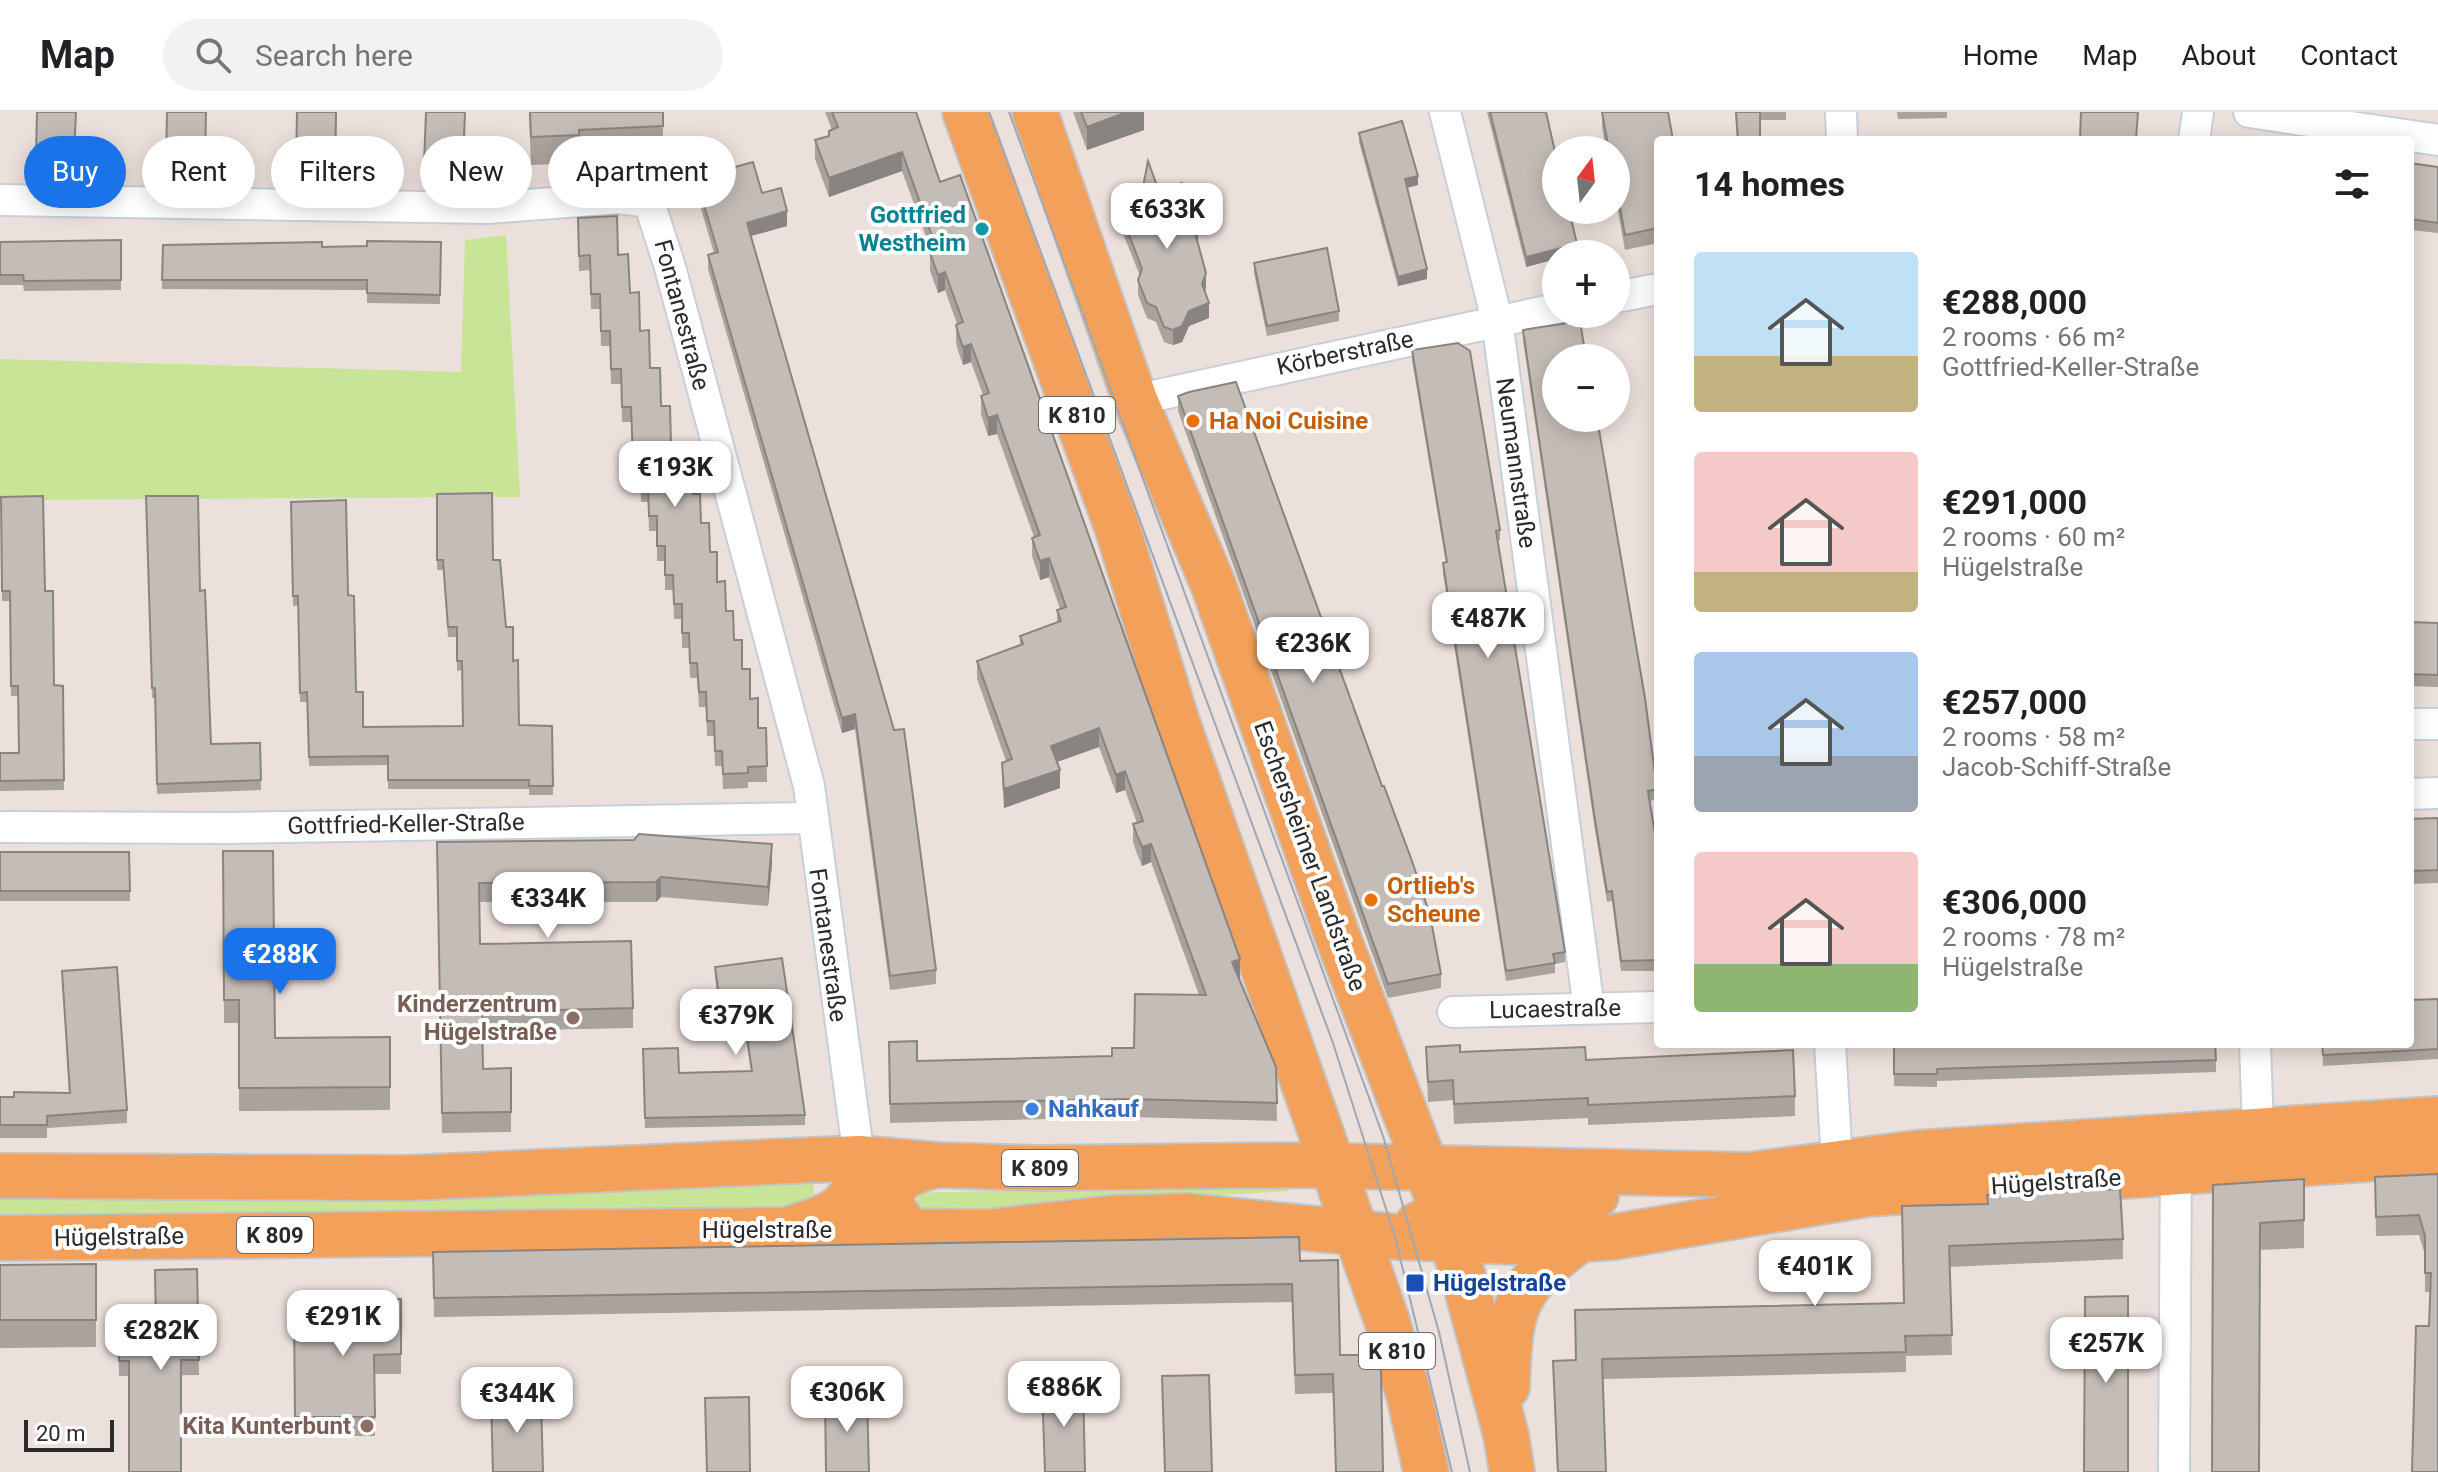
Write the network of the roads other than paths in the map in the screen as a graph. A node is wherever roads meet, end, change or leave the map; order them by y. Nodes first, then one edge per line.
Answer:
1 (965, 112) edge
2 (1035, 112) edge
3 (1445, 112) edge
4 (1841, 112) edge
5 (2198, 112) edge
6 (2249, 112) edge
7 (1842, 136) edge
8 (2195, 136) edge
9 (2411, 136) edge
10 (2414, 136) edge
11 (2438, 140) edge
12 (0, 200) edge
13 (1654, 290) edge
14 (1630, 294) edge
15 (1542, 312) edge
16 (1497, 320) junction
17 (1135, 400) junction
18 (2414, 724) edge
19 (2438, 724) edge
20 (2438, 793) edge
21 (2414, 794) edge
22 (812, 818) junction
23 (0, 827) edge
24 (1654, 1007) edge
25 (1589, 1009) junction
26 (1453, 1012) dead end
27 (1830, 1048) edge
28 (2255, 1048) edge
29 (1400, 1098) junction
30 (2438, 1119) edge
31 (2258, 1129) junction
32 (2176, 1154) junction
33 (2438, 1154) edge
34 (859, 1158) junction
35 (1837, 1162) junction
36 (937, 1165) junction
37 (1427, 1169) junction
38 (1343, 1172) junction
39 (1749, 1175) junction
40 (0, 1176) edge
41 (1186, 1216) junction
42 (1448, 1226) junction
43 (788, 1230) junction
44 (909, 1232) junction
45 (1378, 1235) junction
46 (0, 1238) edge
47 (1578, 1241) junction
48 (1509, 1453) edge
49 (1426, 1472) edge
50 (2174, 1472) edge

1 - 38 main road, K 810
2 - 17 main road, Eschersheimer Landstraße / K 810
3 - 16 street, Neumannstraße
4 - 7 street
5 - 8 street
6 - 9 street
10 - 11 street
12 - 22 street, Fontanestraße
13 - 14 street
15 - 16 street, Körberstraße
16 - 17 street, Körberstraße
16 - 25 street, Neumannstraße
17 - 29 main road, Eschersheimer Landstraße / K 810
18 - 19 street
20 - 21 street
22 - 23 street, Gottfried-Keller-Straße
22 - 34 street, Fontanestraße
24 - 25 street, Lucaestraße
25 - 26 street, Lucaestraße
27 - 35 street
28 - 31 street
29 - 37 main road, Eschersheimer Landstraße / K 810
29 - 38 main road
30 - 31 main road, Hügelstraße
31 - 32 main road, Hügelstraße
32 - 33 main road, Hügelstraße
32 - 35 main road, Hügelstraße
32 - 47 main road, Hügelstraße
32 - 50 street
34 - 36 main road, Hügelstraße / K 809
34 - 40 main road, Hügelstraße / K 809
34 - 43 main road
35 - 39 main road, Hügelstraße
36 - 38 main road, Hügelstraße / K 809
36 - 44 main road
37 - 38 main road, Hügelstraße / K 809
37 - 39 main road, Hügelstraße
37 - 42 main road, Eschersheimer Landstraße / K 810
38 - 41 main road
38 - 45 main road, K 810
39 - 42 main road
41 - 44 main road, Hügelstraße / K 809
41 - 45 main road, Hügelstraße / K 809
42 - 45 main road, Hügelstraße / K 809
42 - 47 main road, Hügelstraße
42 - 48 main road, Eschersheimer Landstraße / K 810
43 - 44 main road, Hügelstraße / K 809
43 - 46 main road, Hügelstraße / K 809
45 - 49 main road, K 810
47 - 48 main road

